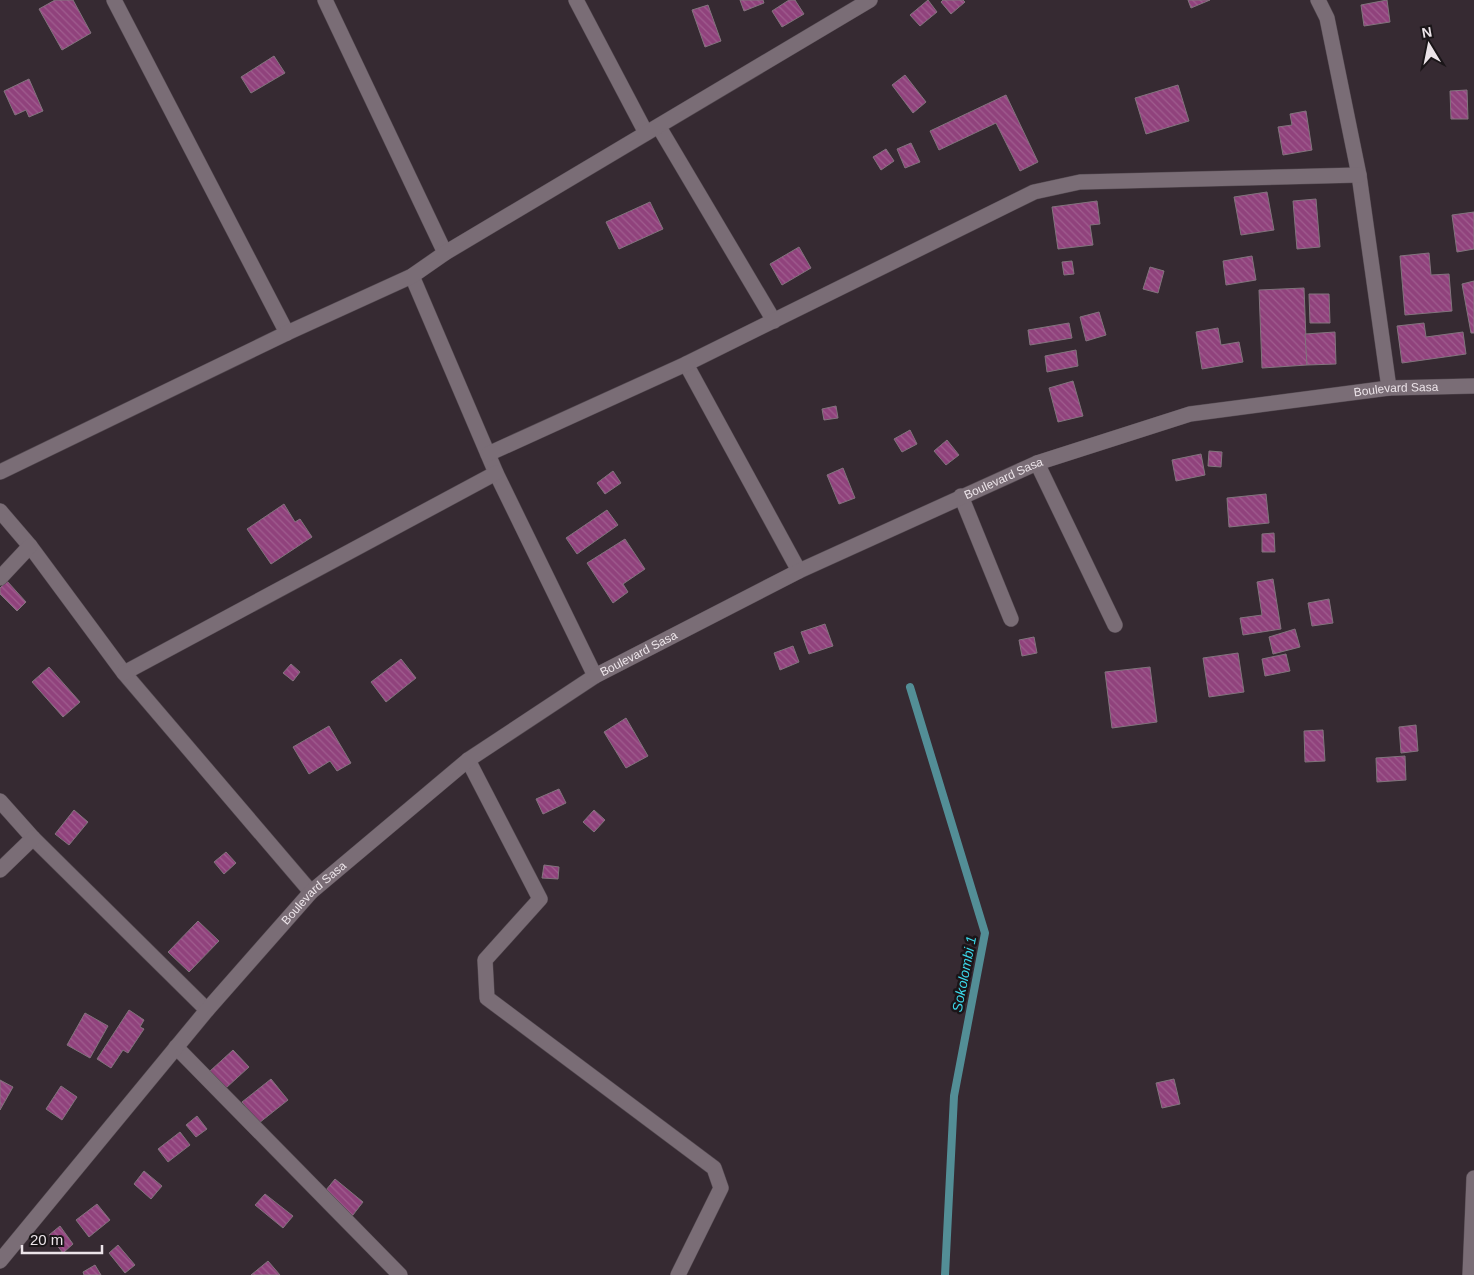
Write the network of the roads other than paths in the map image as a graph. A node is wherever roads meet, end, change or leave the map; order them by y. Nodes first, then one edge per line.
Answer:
1 (114, 0) edge
2 (325, 0) edge
3 (576, 0) edge
4 (870, 0) edge
5 (1318, 0) edge
6 (653, 130) junction
7 (1359, 176) junction
8 (445, 253) junction
9 (412, 276) junction
10 (774, 321) junction
11 (287, 333) junction
12 (686, 364) junction
13 (1474, 386) edge
14 (1389, 388) junction
15 (488, 454) junction
16 (1037, 463) junction
17 (0, 472) edge
18 (496, 473) junction
19 (961, 496) junction
20 (0, 511) edge
21 (30, 546) junction
22 (798, 571) junction
23 (0, 578) edge
24 (1011, 619) dead end
25 (1115, 625) dead end
26 (124, 673) junction
27 (595, 676) junction
28 (468, 760) junction
29 (0, 801) edge
30 (34, 838) junction
31 (0, 870) edge
32 (311, 892) junction
33 (207, 1010) junction
34 (176, 1047) junction
35 (1474, 1178) edge
36 (1473, 1234) edge
37 (0, 1261) edge
38 (400, 1275) edge
39 (678, 1275) edge
40 (1470, 1275) edge

1 - 11 street
2 - 8 street
3 - 6 street
4 - 6 street
5 - 7 street
6 - 8 street
6 - 10 street
7 - 10 street
7 - 14 street
8 - 9 street
9 - 11 street
9 - 15 street
10 - 12 street
11 - 17 street
12 - 15 street
12 - 22 street
13 - 14 street, Boulevard Sasa
14 - 16 street, Boulevard Sasa
15 - 18 street
16 - 19 street, Boulevard Sasa
16 - 25 street
18 - 26 street
18 - 27 street
19 - 22 street, Boulevard Sasa
19 - 24 street
20 - 21 street
21 - 23 street
21 - 26 street
22 - 27 street, Boulevard Sasa
26 - 32 street
27 - 28 street, Boulevard Sasa
28 - 32 street, Boulevard Sasa
28 - 39 street
29 - 30 street
30 - 31 street
30 - 33 street
32 - 33 street, Boulevard Sasa
33 - 34 street, Boulevard Sasa
34 - 37 street, Boulevard Sasa
34 - 38 street
35 - 36 street
36 - 40 street

